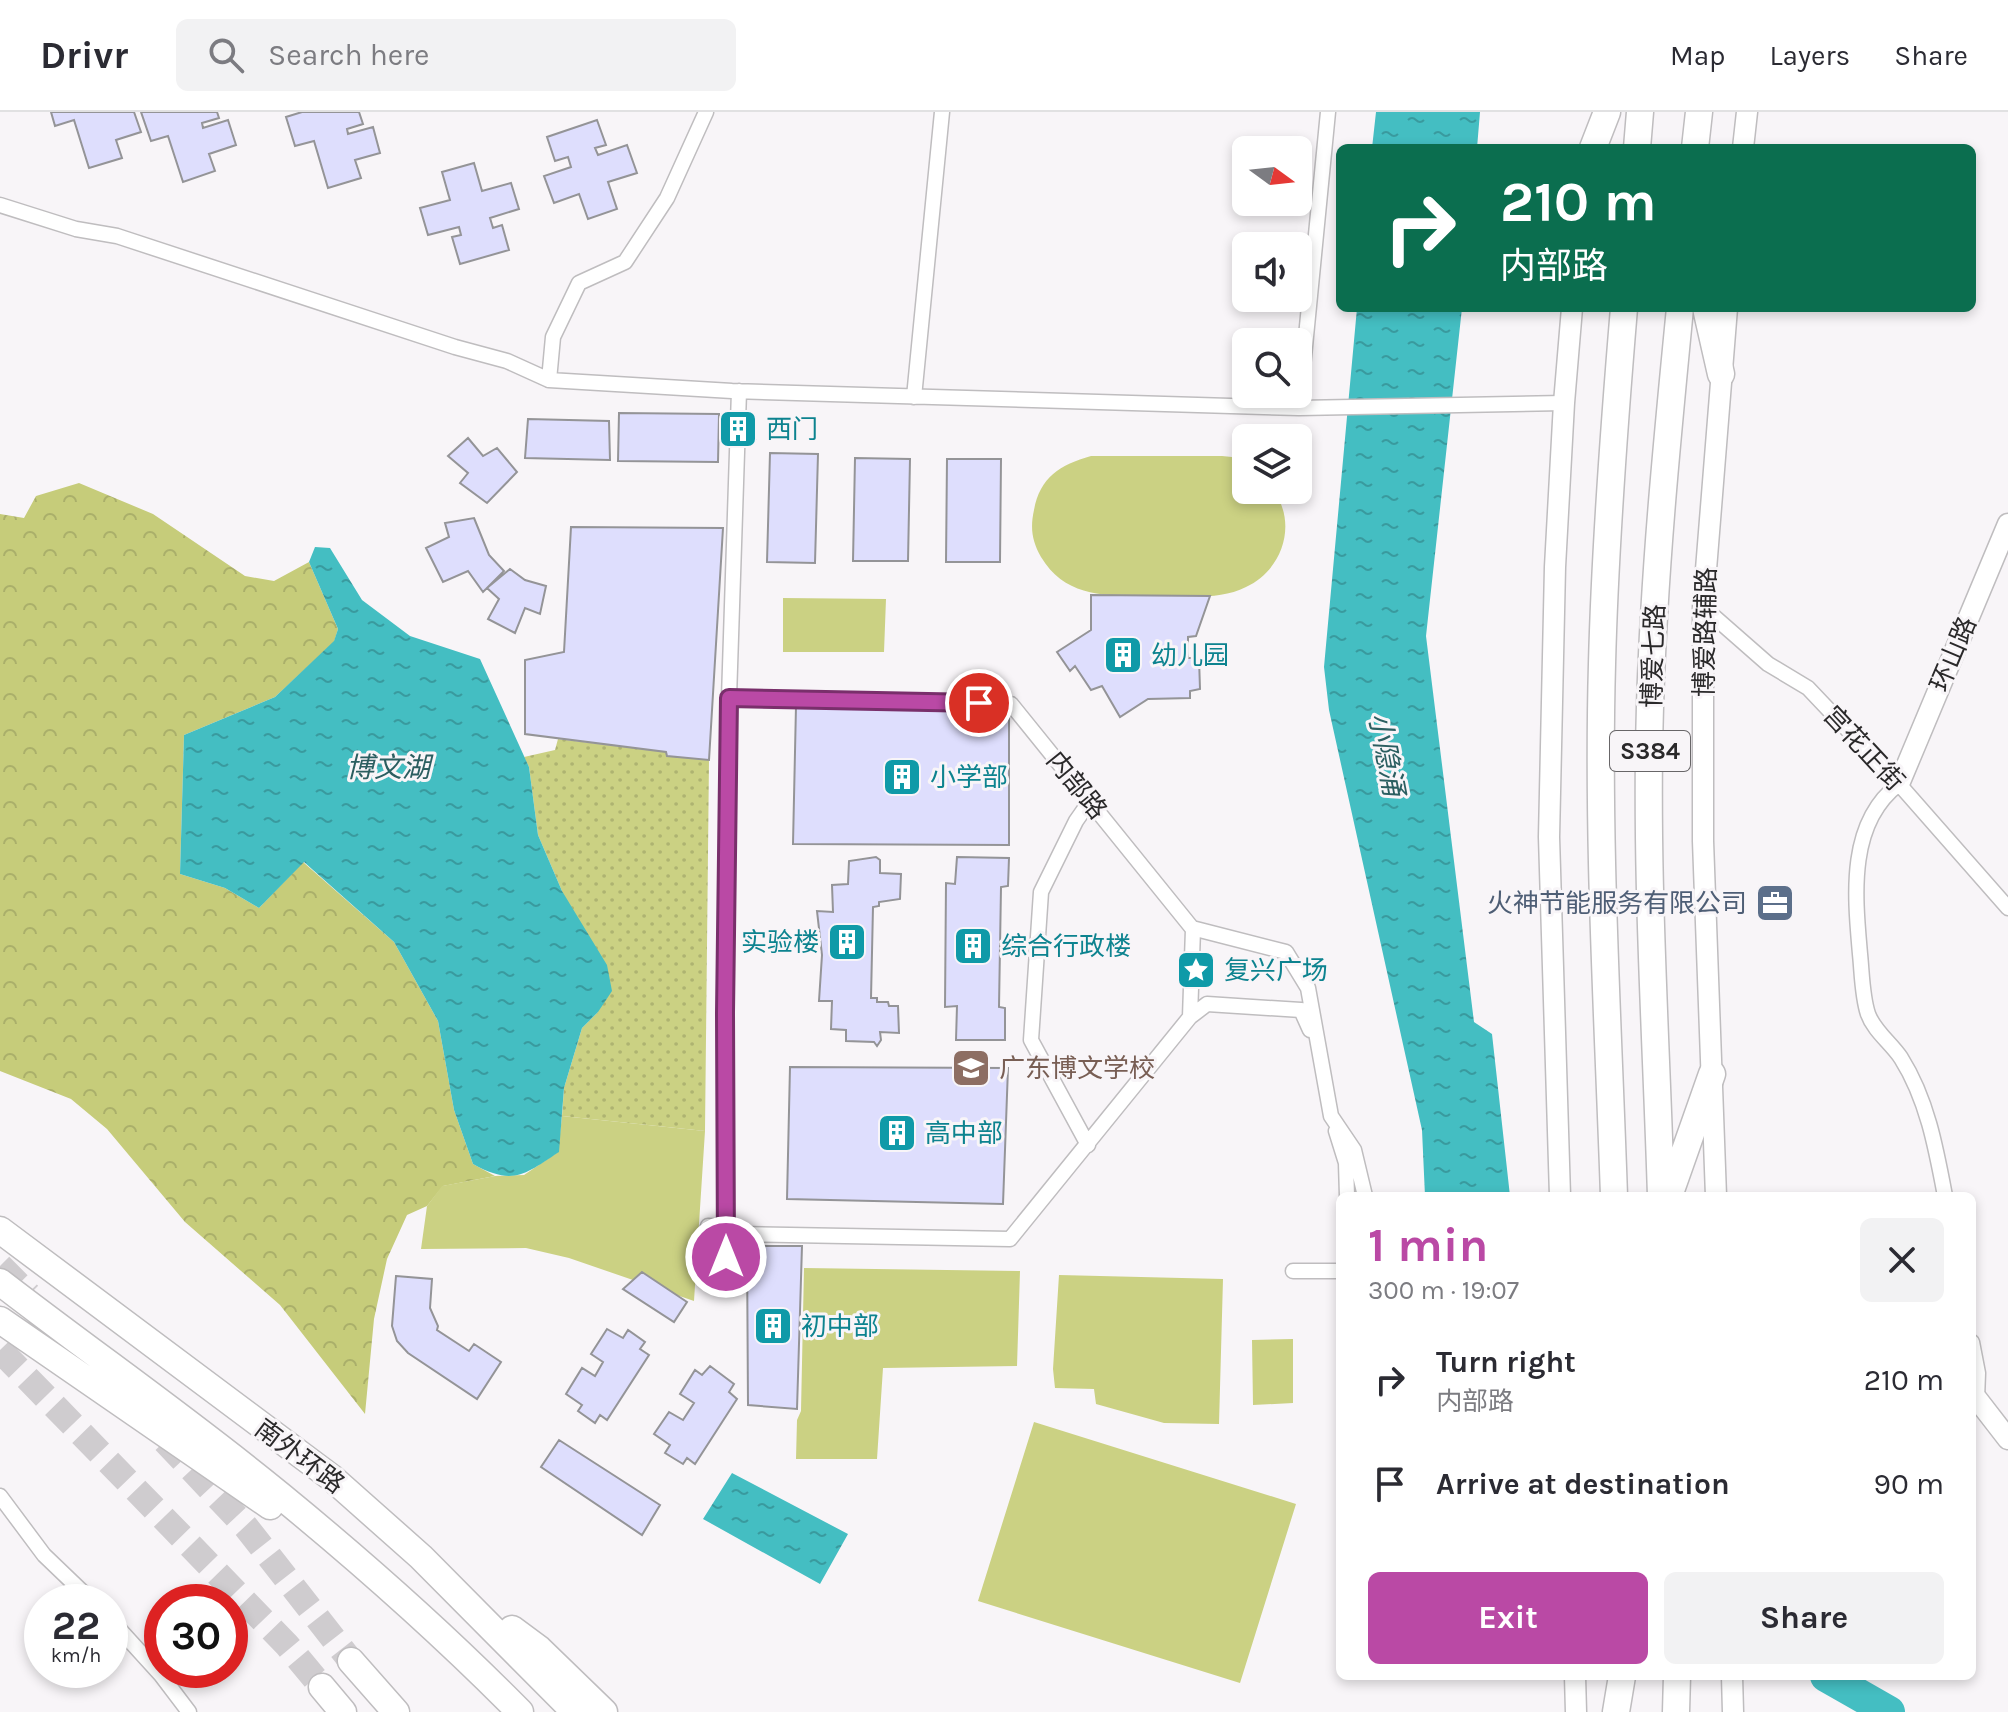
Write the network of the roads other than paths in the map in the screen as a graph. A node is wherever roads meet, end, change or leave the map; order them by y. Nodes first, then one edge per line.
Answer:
1 (706, 112) edge
2 (942, 112) edge
3 (1328, 112) edge
4 (1591, 112) edge
5 (1607, 112) edge
6 (1640, 112) edge
7 (1699, 112) edge
8 (1747, 112) edge
9 (1590, 144) edge
10 (1592, 144) edge
11 (1637, 144) edge
12 (1695, 144) edge
13 (1743, 144) edge
14 (0, 205) edge
15 (1572, 312) edge
16 (1624, 312) edge
17 (1680, 312) edge
18 (1707, 312) edge
19 (1727, 312) edge
20 (1312, 338) edge
21 (1721, 374) junction
22 (549, 380) junction
23 (739, 391) junction
24 (914, 397) junction
25 (1564, 403) junction
26 (1232, 406) edge
27 (1312, 408) edge
28 (2008, 524) edge
29 (1703, 607) junction
30 (729, 698) junction
31 (1899, 784) junction
32 (1090, 801) junction
33 (2008, 908) edge
34 (1193, 929) junction
35 (1190, 1017) junction
36 (1319, 1052) junction
37 (1712, 1074) junction
38 (1331, 1116) junction
39 (1088, 1145) junction
40 (1347, 1192) edge
41 (1364, 1192) edge
42 (1560, 1192) edge
43 (1614, 1192) edge
44 (1661, 1192) edge
45 (1670, 1192) edge
46 (1716, 1192) edge
47 (1944, 1192) edge
48 (708, 1226) dead end
49 (725, 1227) junction
50 (0, 1230) edge
51 (726, 1257) dead end
52 (1293, 1271) dead end
53 (1336, 1271) edge
54 (0, 1282) tunnel mouth
55 (0, 1320) edge
56 (1976, 1363) edge
57 (1976, 1390) edge
58 (1976, 1400) edge
59 (2008, 1439) edge
60 (0, 1496) edge
61 (345, 1550) junction
62 (421, 1557) junction
63 (74, 1584) edge
64 (128, 1639) edge
65 (351, 1661) tunnel mouth
66 (1572, 1680) edge
67 (1621, 1680) edge
68 (1631, 1680) edge
69 (1732, 1680) edge
70 (322, 1687) tunnel mouth
71 (189, 1712) edge
72 (343, 1712) edge
73 (396, 1712) edge
74 (520, 1712) edge
75 (575, 1712) edge
76 (604, 1712) edge
77 (1576, 1712) edge
78 (1616, 1712) edge
79 (1632, 1712) edge
80 (1733, 1712) edge

1 - 22 street
2 - 24 street
3 - 20 street
4 - 9 street
5 - 10 highway
6 - 11 highway
7 - 12 highway
8 - 13 street
14 - 22 street
15 - 25 street
16 - 43 highway, 博爱七路 / S384
17 - 44 highway, 博爱七路 / S384
18 - 21 highway
19 - 21 street, 博爱路辅路
21 - 29 street, 博爱路辅路
22 - 23 street
23 - 24 street
23 - 30 street
24 - 26 street
25 - 27 street
25 - 42 street
28 - 31 street, 环山路
29 - 31 street, 宫花正街
29 - 37 street, 博爱路辅路
30 - 32 street, 内部路
30 - 49 street
31 - 33 street, 宫花正街
31 - 47 street
32 - 34 street, 内部路
32 - 39 street
34 - 35 street
34 - 36 street
35 - 36 street
35 - 39 street
36 - 38 street
37 - 45 highway
37 - 46 street, 博爱路辅路
38 - 40 street
38 - 41 street
39 - 49 street
48 - 49 street
49 - 51 street
50 - 62 highway, 南外环路
52 - 53 street
54 - 61 highway, 南外环路
55 - 61 highway
56 - 57 street
58 - 59 street
60 - 63 street
61 - 74 highway, 南外环路
62 - 75 highway, 南外环路
62 - 76 highway
64 - 71 street
65 - 73 highway
66 - 77 street
67 - 78 highway
68 - 79 highway
69 - 80 street
70 - 72 highway

